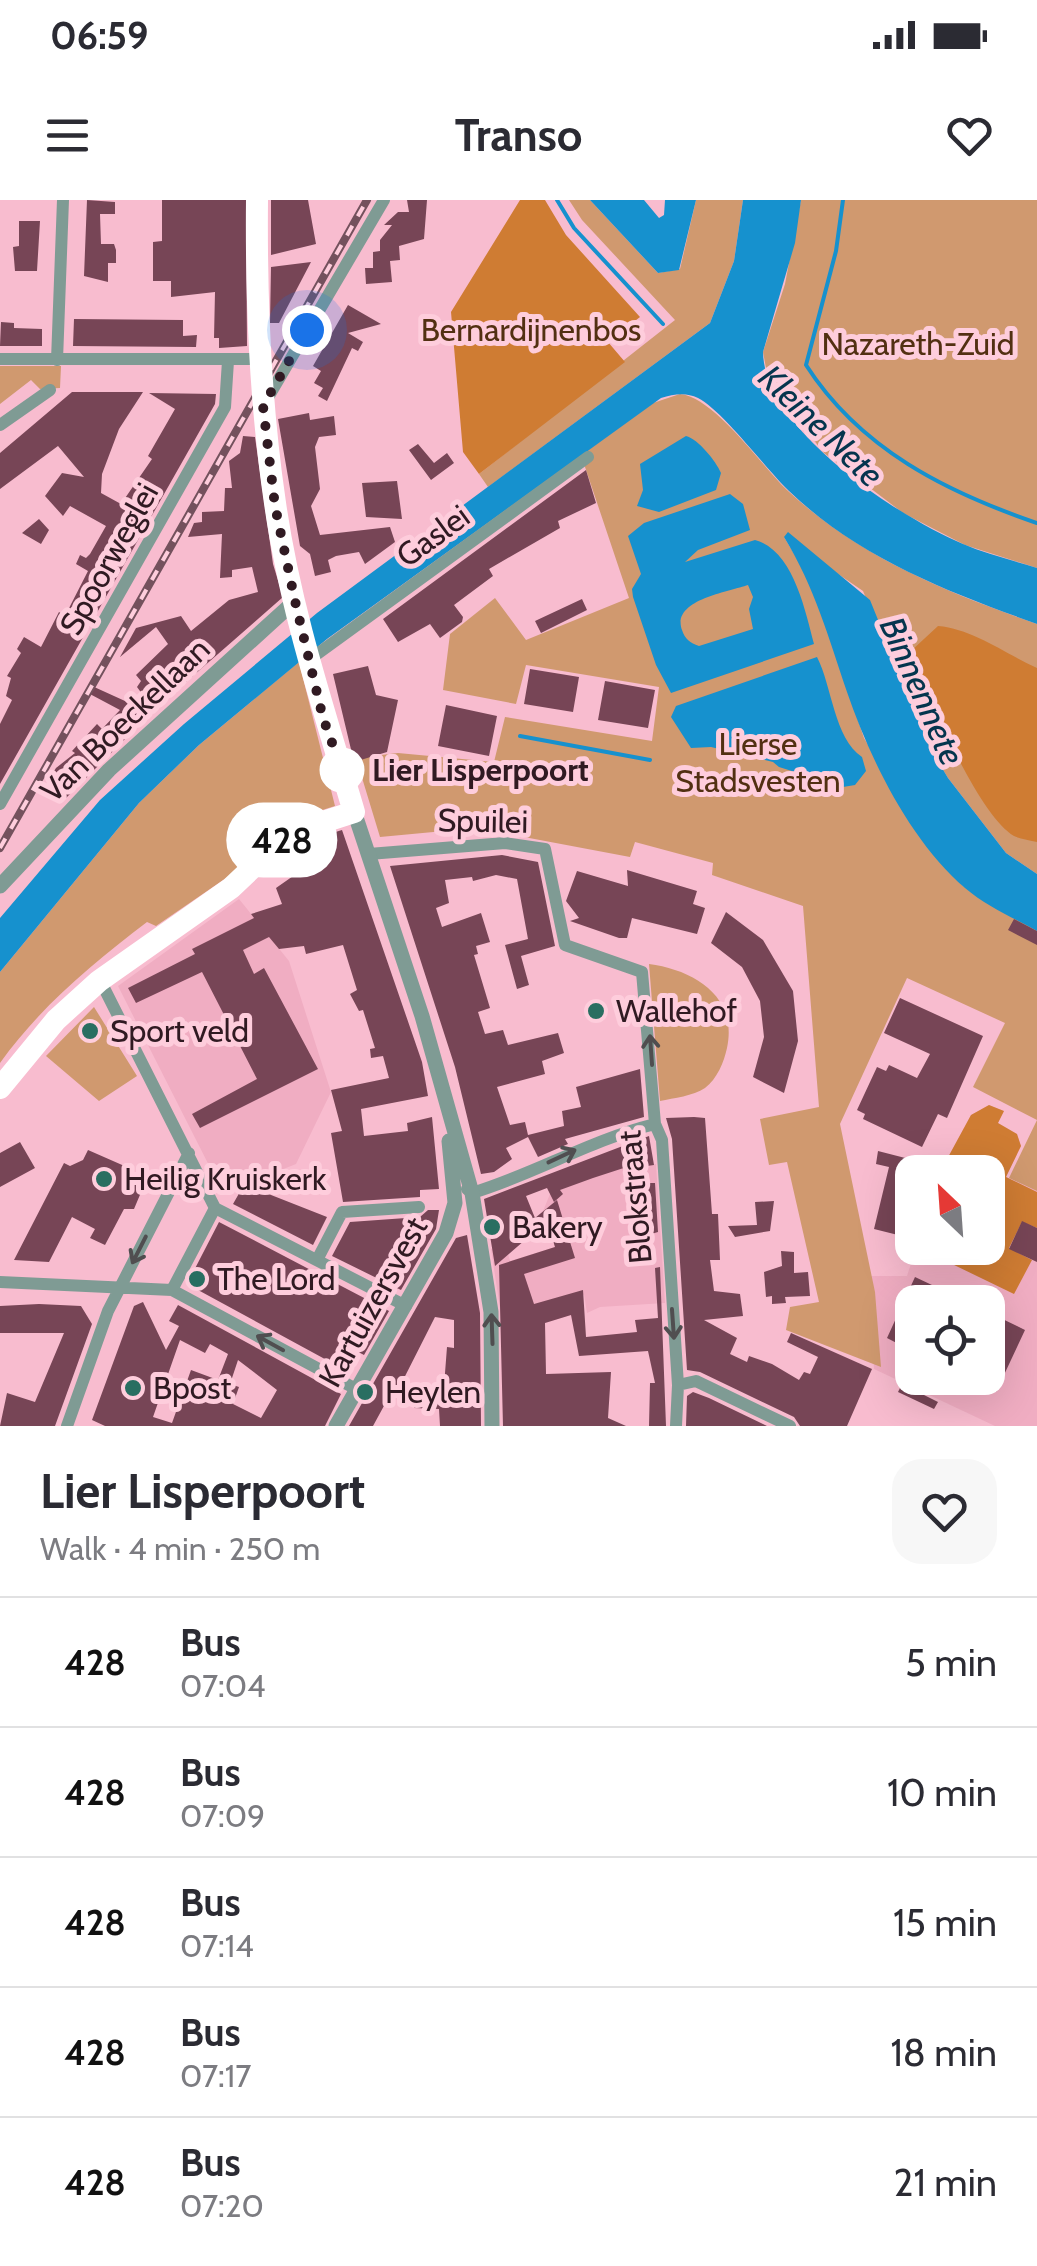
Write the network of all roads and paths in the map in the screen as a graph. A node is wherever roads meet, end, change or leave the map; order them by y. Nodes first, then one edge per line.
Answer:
1 (64, 200) edge
2 (257, 200) edge
3 (384, 200) edge
4 (0, 359) edge
5 (56, 360) junction
6 (228, 360) junction
7 (259, 360) junction
8 (50, 390) dead end
9 (263, 406) junction
10 (0, 425) edge
11 (588, 457) dead end
12 (295, 601) junction
13 (309, 658) junction
14 (0, 804) edge
15 (354, 812) junction
16 (369, 854) junction
17 (0, 886) edge
18 (636, 968) joint
19 (100, 980) junction
20 (0, 1088) edge
21 (448, 1114) junction
22 (655, 1124) junction
23 (189, 1154) junction
24 (454, 1176) junction
25 (472, 1193) junction
26 (418, 1207) dead end
27 (215, 1208) junction
28 (453, 1210) junction
29 (476, 1222) junction
30 (317, 1260) junction
31 (0, 1282) edge
32 (121, 1285) junction
33 (172, 1290) junction
34 (406, 1306) junction
35 (678, 1385) junction
36 (356, 1389) junction
37 (67, 1426) edge
38 (336, 1426) edge
39 (492, 1426) edge
40 (676, 1426) edge
41 (790, 1426) edge

1 - 5 street
2 - 7 street
3 - 9 street
4 - 5 street
5 - 6 street
6 - 7 street
6 - 14 street, Spoorweglei
7 - 9 street
8 - 10 street
9 - 12 street
11 - 13 street, Gaslei
12 - 13 street
12 - 17 street, Van Boeckellaan
13 - 15 street
15 - 16 street
15 - 19 street
16 - 18 street, Spuilei
16 - 21 street
22 -> 18 street, Blokstraat
19 - 20 street
19 - 23 street
21 - 24 street
21 - 25 street
25 -> 22 street
22 -> 35 street, Blokstraat
23 - 27 street
23 -> 32 street
24 - 25 street
24 - 28 street
25 - 29 street
26 - 30 street
27 - 30 street
27 - 33 street
28 - 29 street
28 - 34 street, Kartuizersvest
39 -> 29 street
30 - 34 street
31 - 32 street
32 - 33 street
32 - 37 street
36 -> 33 street
34 - 36 street, Kartuizersvest
35 - 40 street, Blokstraat
35 - 41 street
36 - 38 street, Kartuizersvest

